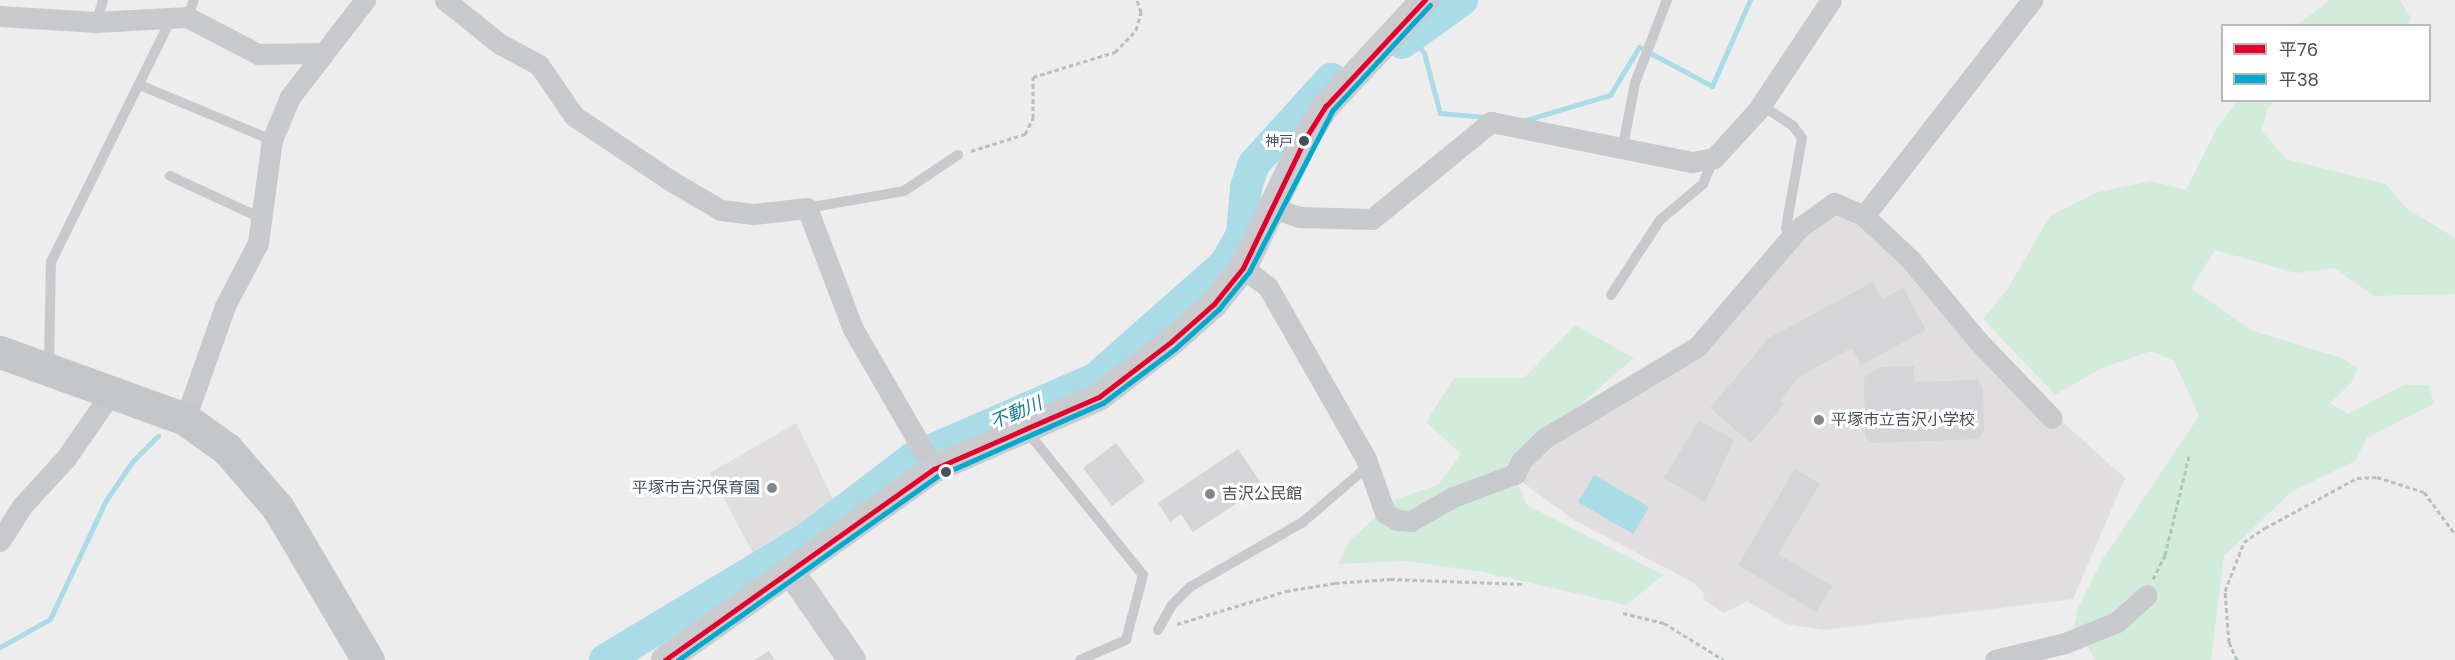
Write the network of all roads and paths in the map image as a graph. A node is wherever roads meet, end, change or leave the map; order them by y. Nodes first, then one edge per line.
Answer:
1 (103, 0) edge
2 (366, 0) edge
3 (445, 0) edge
4 (1137, 0) edge
5 (1425, 0) edge
6 (1667, 0) edge
7 (1831, 0) edge
8 (2032, 0) edge
9 (184, 12) edge
10 (0, 16) edge
11 (96, 22) junction
12 (320, 53) junction
13 (142, 86) junction
14 (1761, 105) junction
15 (272, 140) junction
16 (1623, 146) junction
17 (958, 155) joint
18 (1714, 158) junction
19 (170, 176) dead end
20 (807, 207) junction
21 (1272, 208) junction
22 (1864, 216) junction
23 (263, 219) junction
24 (1790, 239) junction
25 (1243, 268) junction
26 (1611, 295) dead end
27 (0, 352) edge
28 (49, 368) junction
29 (113, 390) junction
30 (2052, 418) dead end
31 (185, 419) junction
32 (1026, 429) junction
33 (2189, 456) dead end
34 (1368, 466) junction
35 (934, 469) junction
36 (2455, 534) edge
37 (0, 541) edge
38 (791, 572) junction
39 (1524, 584) dead end
40 (2146, 595) joint
41 (1623, 613) dead end
42 (1158, 630) joint
43 (368, 660) edge
44 (665, 660) edge
45 (852, 660) edge
46 (1080, 660) edge
47 (1724, 660) edge
48 (1995, 660) edge
49 (2237, 660) edge

1 - 11 lane
2 - 12 street
3 - 20 street
4 - 17 path
5 - 21 street
6 - 16 lane
7 - 14 street
8 - 22 street
9 - 11 street
9 - 12 street
9 - 13 lane
10 - 11 street
12 - 15 street
13 - 15 lane
13 - 28 lane
14 - 18 street
14 - 24 lane
15 - 23 street
16 - 18 street
16 - 21 street
17 - 20 lane
18 - 26 lane
19 - 23 lane
20 - 35 street
21 - 25 street
22 - 24 street
22 - 30 street
23 - 31 street
24 - 34 street
25 - 32 street
25 - 34 street
27 - 28 main road
28 - 29 main road
29 - 31 main road
29 - 37 street
31 - 43 main road
32 - 35 street
32 - 46 lane
33 - 40 path
34 - 42 lane
35 - 38 street
36 - 49 path
38 - 44 street
38 - 45 street
39 - 42 path
40 - 48 street
41 - 47 path

